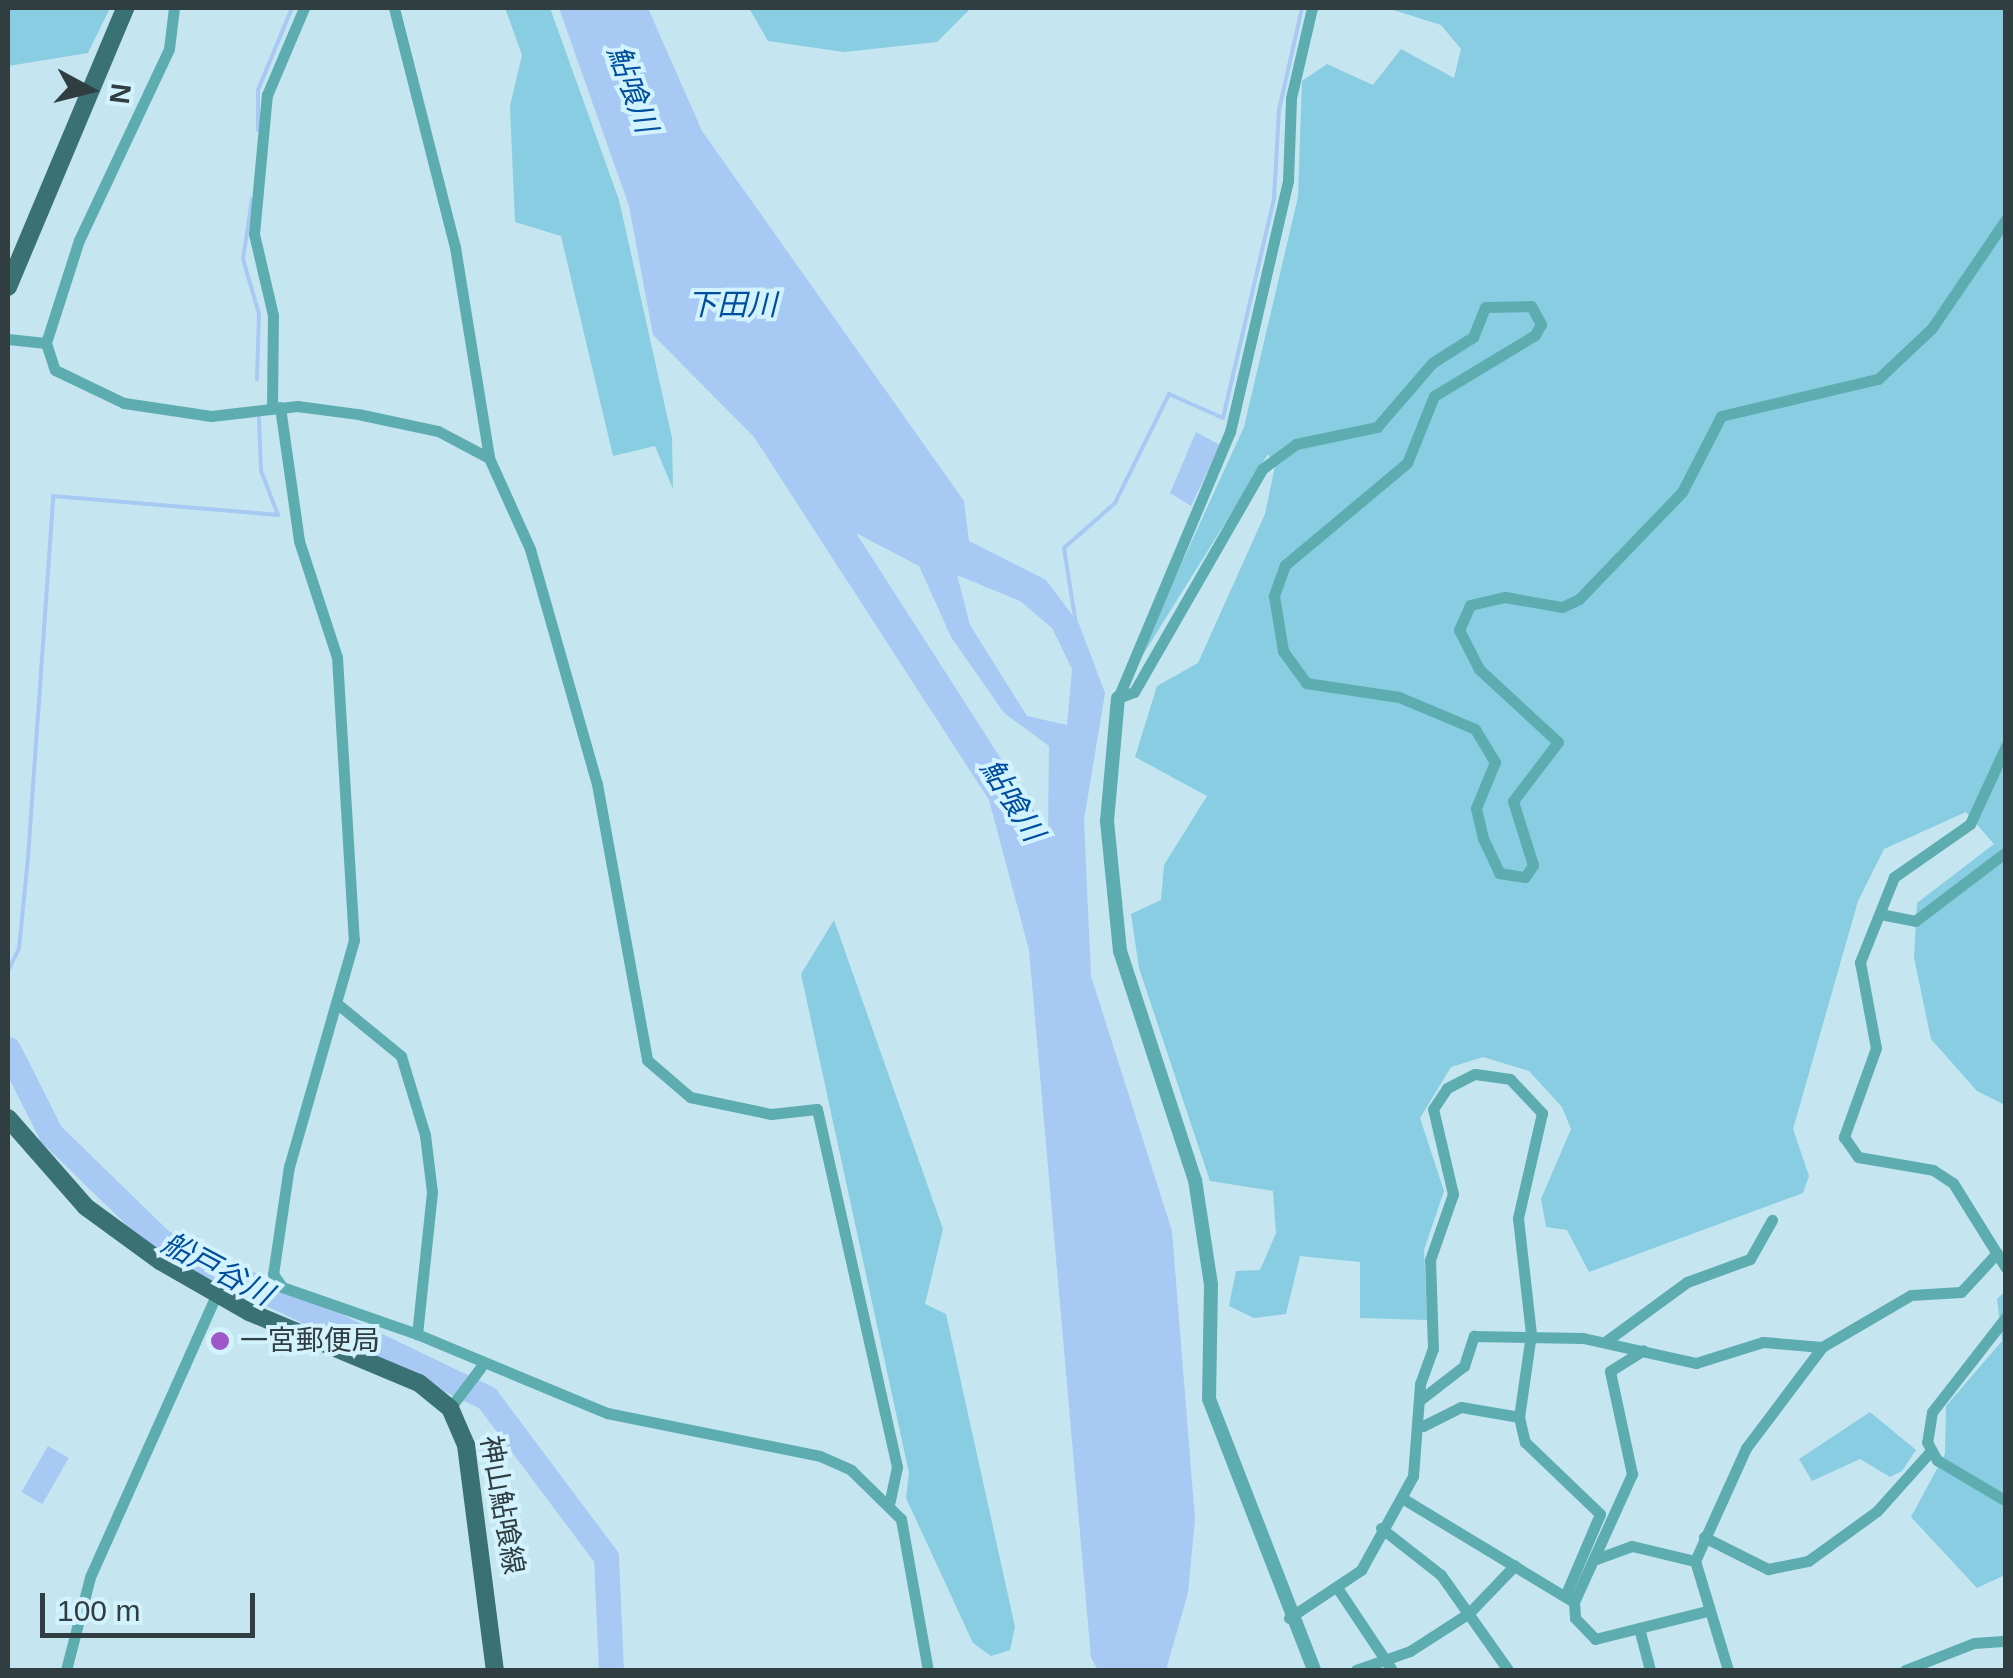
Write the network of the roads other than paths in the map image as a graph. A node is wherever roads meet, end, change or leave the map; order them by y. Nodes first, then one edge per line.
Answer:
1 (126, 8) edge
2 (174, 8) edge
3 (304, 8) edge
4 (394, 8) edge
5 (1312, 8) edge
6 (2006, 219) edge
7 (8, 287) edge
8 (8, 339) edge
9 (46, 343) junction
10 (276, 407) junction
11 (490, 458) junction
12 (1118, 698) junction
13 (2006, 746) edge
14 (2006, 852) edge
15 (1880, 914) junction
16 (340, 1006) junction
17 (8, 1118) edge
18 (1772, 1220) dead end
19 (1997, 1253) junction
20 (2006, 1268) edge
21 (216, 1295) junction
22 (2006, 1317) edge
23 (418, 1334) junction
24 (1531, 1334) junction
25 (1605, 1342) junction
26 (1822, 1347) junction
27 (1643, 1350) junction
28 (478, 1372) junction
29 (1420, 1400) junction
30 (450, 1408) junction
31 (1518, 1417) junction
32 (1423, 1426) junction
33 (1930, 1452) junction
34 (1402, 1498) junction
35 (890, 1501) junction
36 (2006, 1501) edge
37 (1381, 1528) junction
38 (1704, 1538) junction
39 (1596, 1559) junction
40 (1695, 1560) junction
41 (1514, 1564) junction
42 (1338, 1589) junction
43 (1570, 1599) junction
44 (1707, 1611) junction
45 (1469, 1614) junction
46 (1289, 1618) junction
47 (1638, 1628) junction
48 (2006, 1641) edge
49 (1384, 1659) junction
50 (66, 1670) edge
51 (495, 1670) edge
52 (928, 1670) edge
53 (1314, 1670) edge
54 (1356, 1670) edge
55 (1392, 1670) edge
56 (1508, 1670) edge
57 (1650, 1670) edge
58 (1728, 1670) edge
59 (1905, 1670) edge

1 - 7 main road
2 - 9 street
3 - 10 street
4 - 11 street
5 - 12 street
6 - 12 street
8 - 9 street
9 - 10 street
10 - 11 street
10 - 16 street
11 - 35 street
12 - 46 street
13 - 15 street
14 - 15 street
15 - 19 street
16 - 23 street
16 - 23 street
17 - 21 main road, 神山鮎喰線
18 - 25 street
19 - 20 street
19 - 26 street
21 - 30 main road, 神山鮎喰線
21 - 50 street
22 - 33 street
23 - 28 street
24 - 25 street
24 - 29 street
24 - 29 street
24 - 31 street
25 - 27 street
26 - 27 street
26 - 38 street
27 - 39 street
28 - 30 street
28 - 35 street
29 - 32 street
30 - 51 main road, 神山鮎喰線
31 - 32 street
31 - 43 street
32 - 34 street
33 - 36 street
33 - 38 street
34 - 37 street
34 - 41 street
35 - 52 street
37 - 42 street
37 - 45 street
38 - 40 street
39 - 40 street
39 - 43 street
40 - 44 street
41 - 43 street
41 - 45 street
42 - 46 street
42 - 49 street
43 - 47 street
44 - 47 street
44 - 58 street
45 - 49 street
45 - 56 street
46 - 53 street
47 - 57 street
48 - 59 street
49 - 54 street
49 - 55 street

